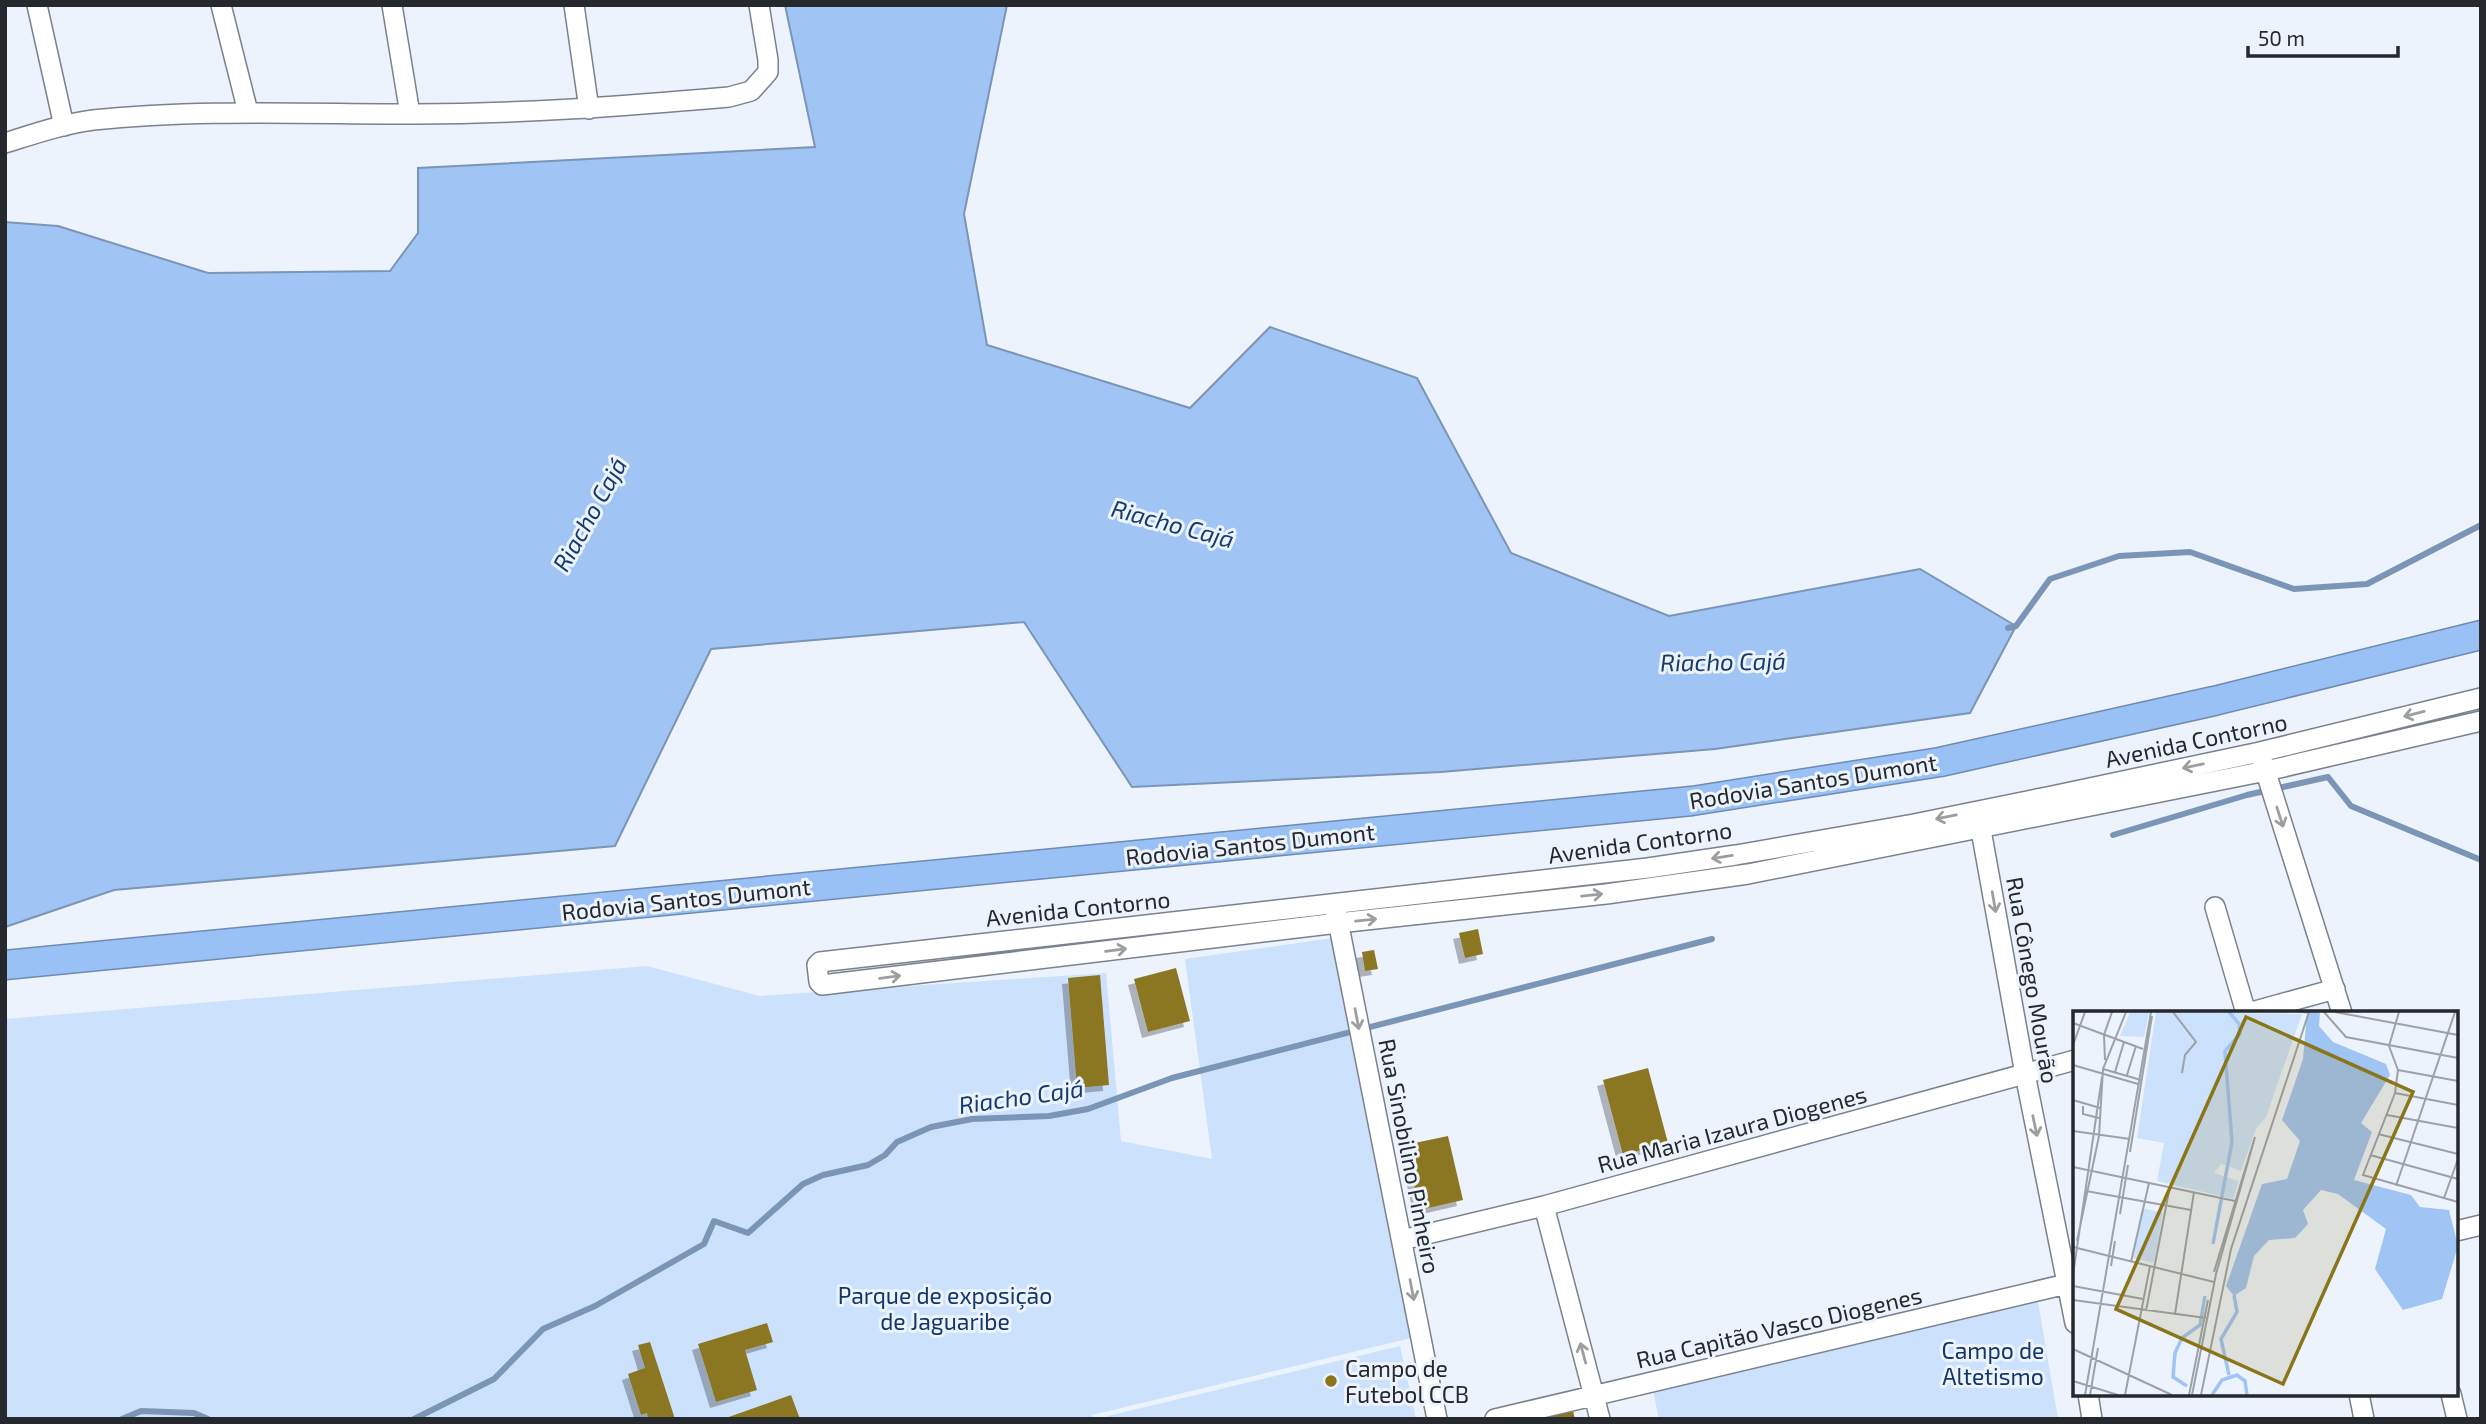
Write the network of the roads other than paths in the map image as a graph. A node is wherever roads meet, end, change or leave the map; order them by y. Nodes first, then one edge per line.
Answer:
1 (37, 5) edge
2 (221, 5) edge
3 (392, 5) edge
4 (574, 5) edge
5 (759, 5) edge
6 (589, 109) junction
7 (248, 112) junction
8 (410, 114) junction
9 (64, 125) junction
10 (5, 143) edge
11 (2481, 635) edge
12 (2481, 698) edge
13 (2481, 721) edge
14 (2263, 761) junction
15 (1979, 820) junction
16 (2215, 907) dead end
17 (1337, 913) junction
18 (1070, 934) junction
19 (1073, 955) junction
20 (5, 965) edge
21 (2335, 989) junction
22 (2246, 1011) edge
23 (2254, 1011) edge
24 (2341, 1011) edge
25 (2073, 1061) edge
26 (2025, 1074) junction
27 (1545, 1206) junction
28 (2481, 1225) edge
29 (2458, 1231) edge
30 (1402, 1240) junction
31 (2072, 1283) edge
32 (1595, 1396) junction
33 (2088, 1396) edge
34 (2359, 1396) edge
35 (2451, 1396) edge
36 (1437, 1419) edge
37 (1495, 1419) edge
38 (1600, 1419) edge
39 (2092, 1419) edge
40 (2364, 1419) edge
41 (2457, 1419) edge

1 - 9 street
2 - 7 street
3 - 8 street
4 - 6 street
5 - 6 street
6 - 8 street
7 - 8 street
7 - 9 street
9 - 10 street
11 - 20 highway, Rodovia Santos Dumont
12 -> 14 street, Avenida Contorno
13 - 14 street
14 - 15 street, Avenida Contorno
14 -> 21 street
15 - 17 street, Avenida Contorno
15 -> 26 street, Rua Cônego Mourão
16 - 22 street
17 - 18 street, Avenida Contorno
19 -> 17 street
17 -> 30 street, Rua Sinobilino Pinheiro
18 - 19 street
18 -> 19 street, Avenida Contorno
21 - 23 street
21 - 24 street
25 - 26 street, Rua Maria Izaura Diogenes
26 - 27 street, Rua Maria Izaura Diogenes
26 -> 31 street, Rua Cônego Mourão
27 - 30 street, Rua Maria Izaura Diogenes
32 -> 27 street
28 - 29 street
30 -> 36 street, Rua Sinobilino Pinheiro
31 - 32 street, Rua Capitão Vasco Diogenes
32 - 37 street, Rua Capitão Vasco Diogenes
32 - 38 street
33 - 39 street
34 - 40 street
35 - 41 street

